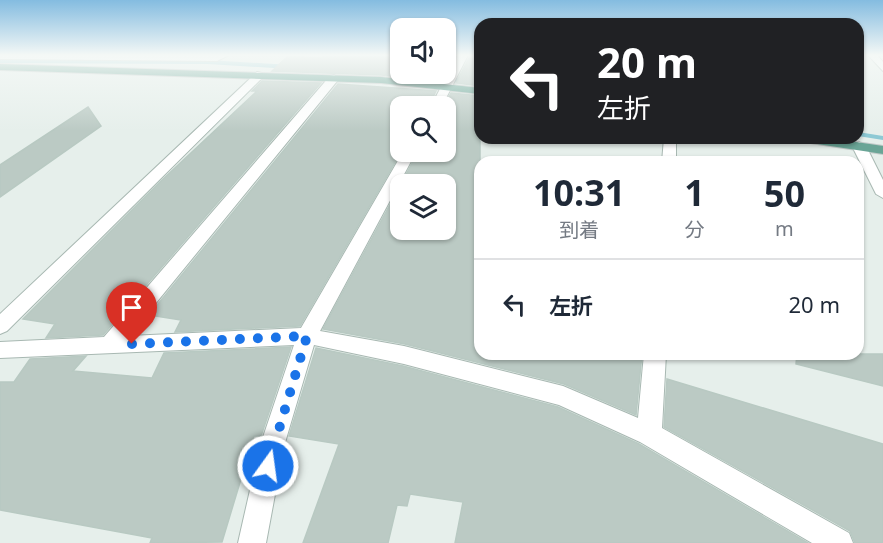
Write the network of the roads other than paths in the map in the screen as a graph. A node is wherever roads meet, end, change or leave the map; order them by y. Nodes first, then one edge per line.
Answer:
1 (254, 80) edge
2 (332, 80) edge
3 (456, 84) edge
4 (474, 89) edge
5 (845, 144) edge
6 (859, 146) junction
7 (883, 150) edge
8 (404, 162) edge
9 (883, 194) edge
10 (0, 326) edge
11 (307, 336) junction
12 (110, 345) junction
13 (0, 350) edge
14 (655, 360) edge
15 (649, 434) junction
16 (252, 543) edge
17 (839, 543) edge

1 - 10 street
2 - 12 street
3 - 4 main road
5 - 6 main road
6 - 7 main road
6 - 9 street
8 - 11 street
11 - 12 street
11 - 15 street
11 - 16 street
12 - 13 street
14 - 15 street
15 - 17 street

